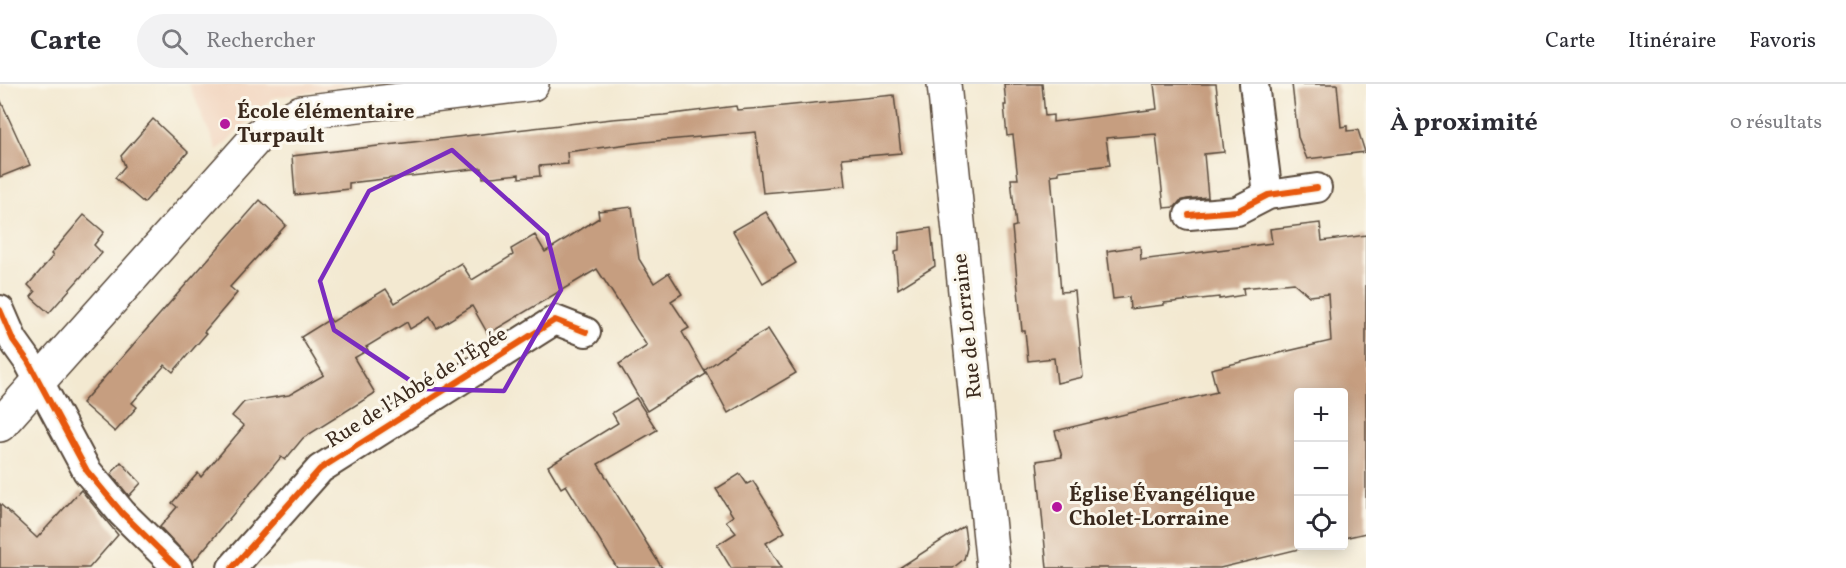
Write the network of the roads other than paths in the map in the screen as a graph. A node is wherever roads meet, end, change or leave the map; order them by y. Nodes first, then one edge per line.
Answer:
1 (532, 84) edge
2 (944, 84) edge
3 (1254, 84) edge
4 (1317, 188) dead end
5 (1268, 195) junction
6 (1189, 215) dead end
7 (0, 310) edge
8 (586, 332) dead end
9 (38, 382) junction
10 (0, 425) edge
11 (178, 568) edge
12 (232, 568) edge
13 (993, 568) edge

1 - 9 main road
2 - 13 main road, Rue de Lorraine
3 - 5 street
4 - 5 street
5 - 6 street
7 - 9 street
8 - 12 street, Rue de l’Abbé de l’Épée
9 - 10 main road
9 - 11 street

